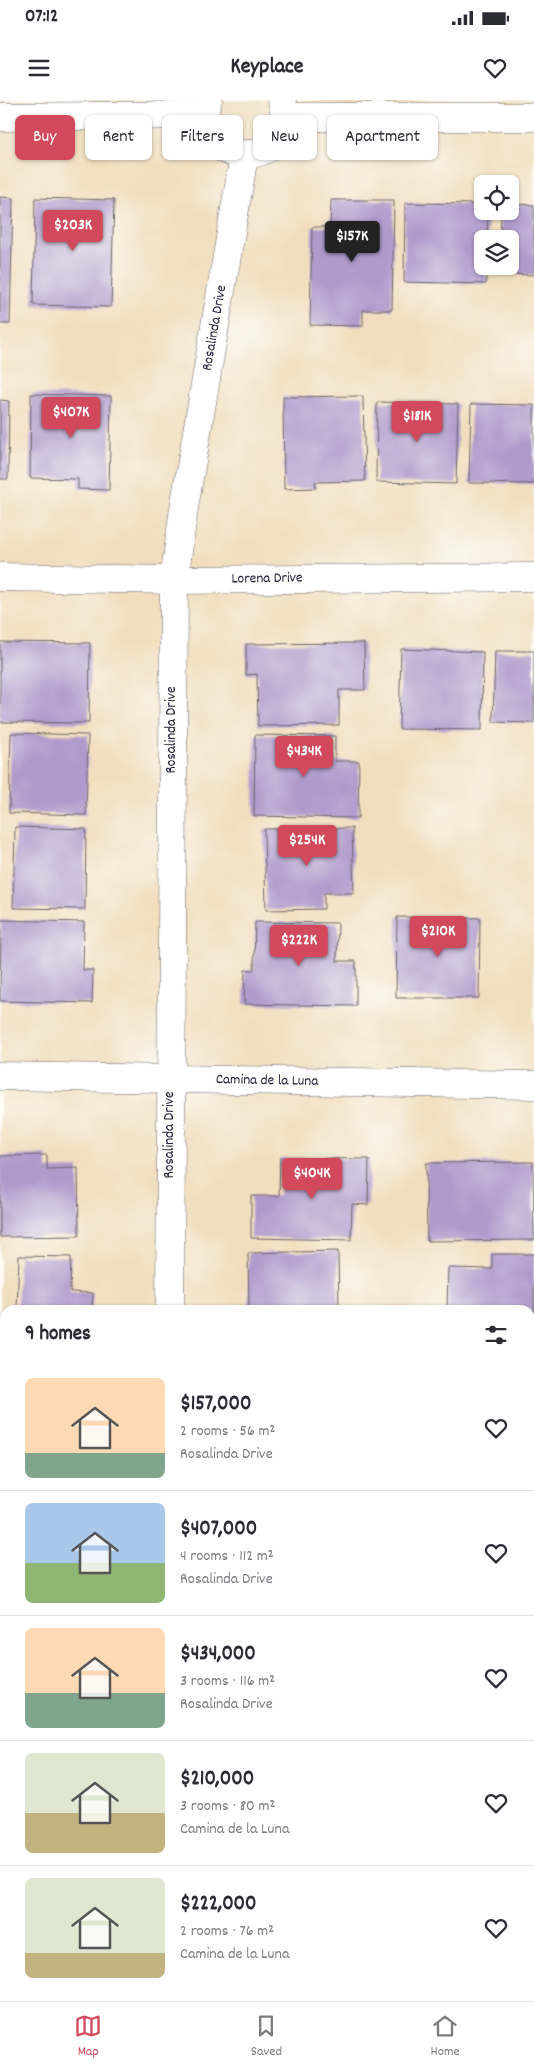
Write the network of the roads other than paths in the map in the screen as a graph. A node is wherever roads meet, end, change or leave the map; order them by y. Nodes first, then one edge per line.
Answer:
1 (206, 107) edge
2 (283, 109) edge
3 (0, 117) edge
4 (534, 117) edge
5 (244, 156) junction
6 (0, 577) edge
7 (534, 577) edge
8 (174, 580) junction
9 (0, 1076) edge
10 (170, 1079) junction
11 (534, 1085) edge
12 (170, 1305) edge

1 - 3 street
1 - 5 street
2 - 4 street
2 - 5 street
5 - 8 street, Rosalinda Drive
6 - 8 street, Lorena Drive
7 - 8 street, Lorena Drive
8 - 10 street, Rosalinda Drive
9 - 10 street, Camina de la Luna
10 - 11 street, Camina de la Luna
10 - 12 street, Rosalinda Drive

